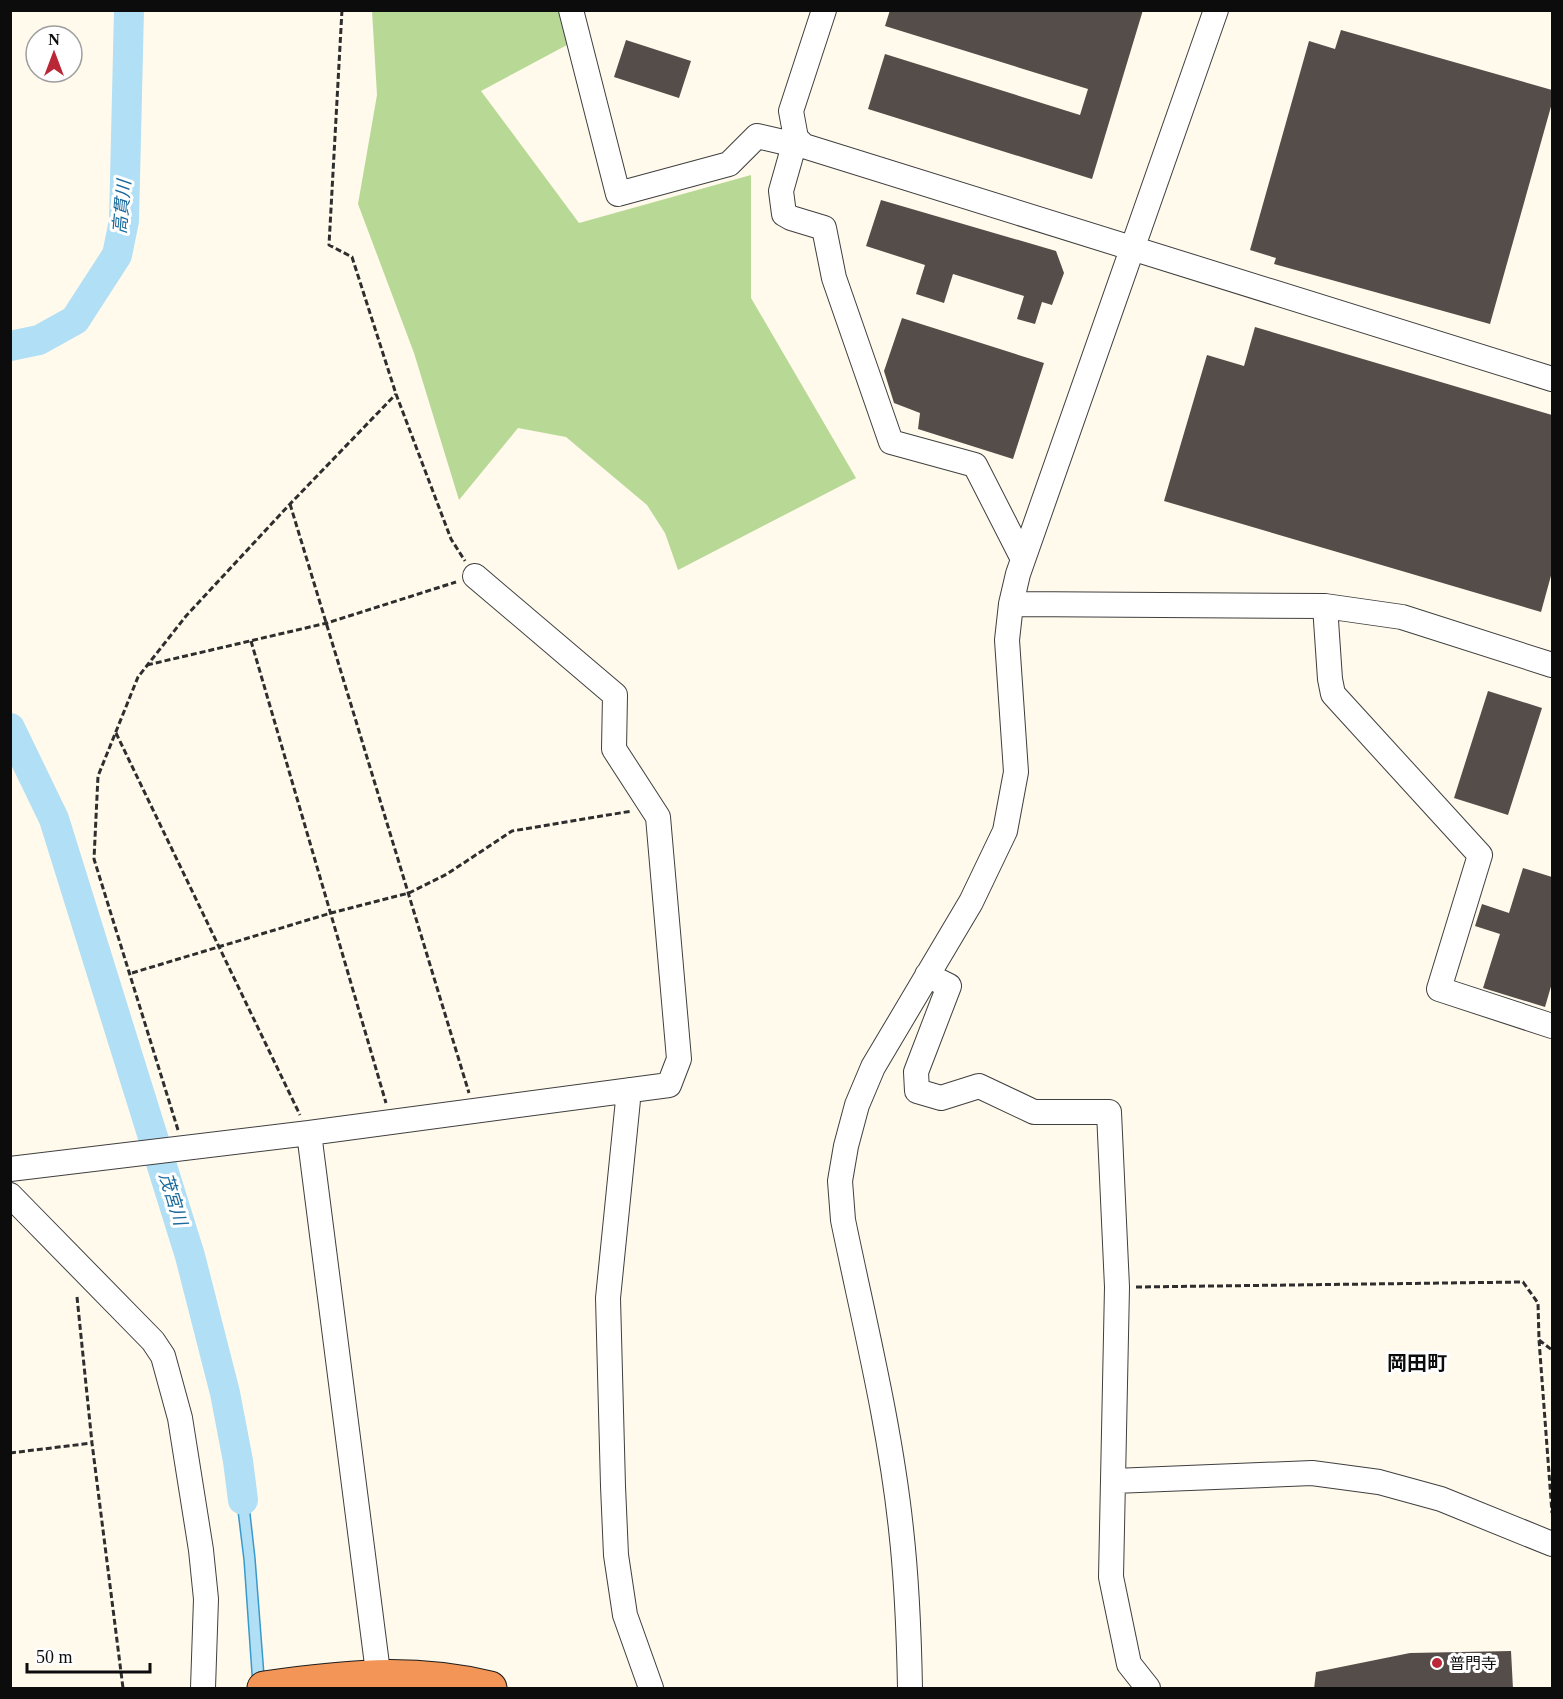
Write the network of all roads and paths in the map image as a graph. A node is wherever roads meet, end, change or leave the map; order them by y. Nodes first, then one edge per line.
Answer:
1 (342, 10) edge
2 (570, 10) edge
3 (824, 10) edge
4 (1216, 10) edge
5 (796, 138) junction
6 (1132, 248) junction
7 (1552, 379) edge
8 (396, 394) junction
9 (290, 504) junction
10 (1023, 559) junction
11 (475, 576) junction
12 (1011, 604) junction
13 (1325, 606) junction
14 (327, 623) junction
15 (251, 641) junction
16 (147, 665) junction
17 (1552, 665) edge
18 (116, 733) junction
19 (652, 808) junction
20 (409, 892) junction
21 (331, 913) junction
22 (219, 947) junction
23 (131, 973) junction
24 (927, 975) junction
25 (1552, 1026) edge
26 (629, 1090) junction
27 (475, 1111) junction
28 (392, 1122) junction
29 (309, 1133) junction
30 (182, 1147) junction
31 (10, 1169) edge
32 (10, 1195) edge
33 (1117, 1287) junction
34 (77, 1297) dead end
35 (1539, 1340) junction
36 (1552, 1350) edge
37 (92, 1443) junction
38 (10, 1453) edge
39 (1114, 1481) junction
40 (1552, 1513) edge
41 (1552, 1544) edge
42 (379, 1682) edge
43 (271, 1688) edge
44 (123, 1689) edge
45 (203, 1689) edge
46 (490, 1689) edge
47 (651, 1689) edge
48 (909, 1689) edge
49 (1148, 1689) edge

1 - 8 path
2 - 5 street
3 - 5 street
4 - 6 street
5 - 6 street
5 - 10 street
6 - 7 street
6 - 10 street
8 - 9 path
8 - 11 path
9 - 14 path
9 - 16 path
10 - 12 street
11 - 14 path
11 - 19 street
12 - 13 street
12 - 24 street
13 - 17 street
13 - 25 street
14 - 15 path
14 - 20 path
15 - 16 path
15 - 21 path
16 - 18 path
18 - 22 path
18 - 23 path
19 - 20 path
19 - 26 street
20 - 21 path
20 - 27 path
21 - 22 path
21 - 28 path
22 - 23 path
22 - 29 path
23 - 30 path
24 - 33 street
24 - 48 street
26 - 27 street
26 - 47 street
27 - 28 street
28 - 29 street
29 - 30 street
29 - 42 street
30 - 31 street
32 - 45 street
33 - 35 path
33 - 39 street
34 - 37 path
35 - 36 path
35 - 40 path
37 - 38 path
37 - 44 path
39 - 41 street
39 - 49 street
42 - 43 highway
42 - 46 highway

